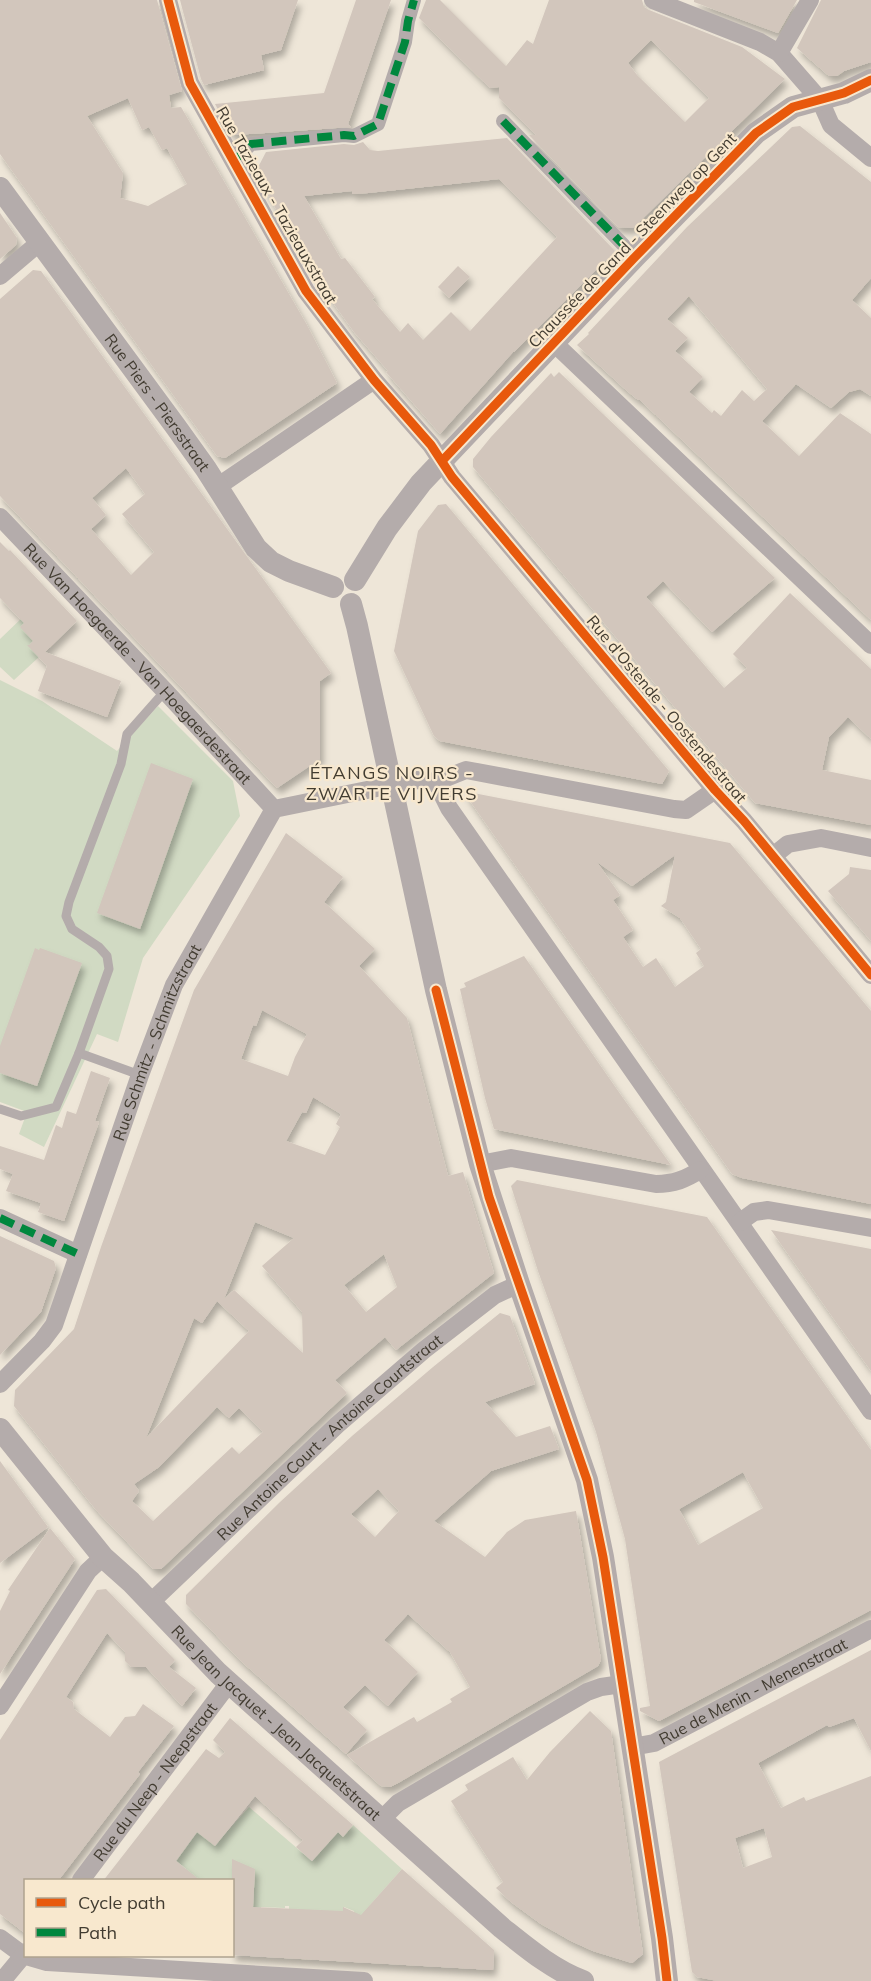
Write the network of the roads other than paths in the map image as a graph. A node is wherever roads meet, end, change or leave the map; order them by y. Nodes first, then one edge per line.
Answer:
1 (168, 0) edge
2 (414, 0) edge
3 (653, 0) edge
4 (810, 0) edge
5 (779, 52) junction
6 (871, 80) edge
7 (820, 100) junction
8 (503, 122) dead end
9 (871, 159) edge
10 (233, 162) junction
11 (0, 188) edge
12 (40, 242) junction
13 (635, 257) junction
14 (0, 276) edge
15 (554, 343) junction
16 (374, 380) junction
17 (442, 461) junction
18 (217, 487) junction
19 (0, 517) edge
20 (355, 579) junction
21 (333, 587) junction
22 (351, 604) junction
23 (871, 645) edge
24 (165, 691) junction
25 (436, 782) junction
26 (391, 785) junction
27 (715, 790) junction
28 (274, 809) junction
29 (871, 848) edge
30 (772, 856) junction
31 (871, 975) edge
32 (78, 1053) junction
33 (140, 1075) junction
34 (0, 1109) edge
35 (480, 1164) junction
36 (700, 1170) junction
37 (0, 1218) edge
38 (740, 1222) junction
39 (871, 1228) edge
40 (78, 1254) junction
41 (519, 1284) junction
42 (0, 1384) edge
43 (871, 1411) edge
44 (0, 1429) edge
45 (103, 1557) junction
46 (151, 1602) junction
47 (871, 1629) edge
48 (229, 1683) junction
49 (622, 1684) junction
50 (0, 1706) edge
51 (632, 1747) junction
52 (382, 1819) junction
53 (82, 1879) edge
54 (0, 1938) edge
55 (24, 1953) edge
56 (34, 1957) edge
57 (555, 1976) edge
58 (2, 1981) edge
59 (364, 1981) edge
60 (583, 1981) edge
61 (667, 1981) edge

1 - 10 street, Rue Tazieaux - Tazieauxstraat
2 - 10 street
3 - 5 street
4 - 5 street
5 - 7 street
6 - 7 street, Chaussée de Gand - Steenweg op Gent
7 - 9 street
7 - 13 street, Chaussée de Gand - Steenweg op Gent
8 - 13 street
10 - 16 street, Rue Tazieaux - Tazieauxstraat
11 - 12 street, Rue Piers - Piersstraat
12 - 14 street
12 - 18 street, Rue Piers - Piersstraat
13 - 15 street, Chaussée de Gand - Steenweg op Gent
15 - 17 street, Chaussée de Gand - Steenweg op Gent
15 - 23 street
16 - 17 street, Rue Tazieaux - Tazieauxstraat
16 - 18 street
17 - 20 street, Chaussée de Gand - Steenweg op Gent
17 - 27 street, Rue d'Ostende - Oostendestraat
18 - 21 street, Rue Piers - Piersstraat
19 - 24 street, Rue Van Hoegaerde - Van Hoegaerdestraat
20 - 21 street
20 - 22 street, Chaussée de Gand - Steenweg op Gent
21 - 22 street
22 - 26 street, Chaussée de Gand - Steenweg op Gent
24 - 28 street, Rue Van Hoegaerde - Van Hoegaerdestraat
24 - 32 lane
25 - 26 street
25 - 27 street
25 - 36 street
26 - 28 street
26 - 35 street, Chaussée de Gand - Steenweg op Gent
27 - 30 street, Rue d'Ostende - Oostendestraat
28 - 33 street, Rue Schmitz - Schmitzstraat
29 - 30 street
30 - 31 street, Rue d'Ostende - Oostendestraat
32 - 33 lane
32 - 34 lane
33 - 40 street, Rue Schmitz - Schmitzstraat
35 - 36 street
35 - 41 street, Chaussée de Gand - Steenweg op Gent
36 - 38 street
37 - 40 street
38 - 39 street
38 - 43 street
40 - 42 street, Rue Schmitz - Schmitzstraat
41 - 46 street, Rue Antoine Court - Antoine Courtstraat
41 - 49 street, Chaussée de Gand - Steenweg op Gent
44 - 45 street, Rue Jean Jacquet - Jean Jacquetstraat
45 - 46 street, Rue Jean Jacquet - Jean Jacquetstraat
45 - 50 street
46 - 48 street, Rue Jean Jacquet - Jean Jacquetstraat
47 - 51 street, Rue de Menin - Menenstraat
48 - 52 street, Rue Jean Jacquet - Jean Jacquetstraat
48 - 53 street, Rue du Neep - Neepstraat
49 - 51 street, Chaussée de Gand - Steenweg op Gent
49 - 52 street
51 - 61 street, Chaussée de Gand - Steenweg op Gent
52 - 57 street, Rue Jean Jacquet - Jean Jacquetstraat
54 - 55 street
55 - 58 street
56 - 59 street
57 - 60 street, Rue Jean Jacquet - Jean Jacquetstraat

